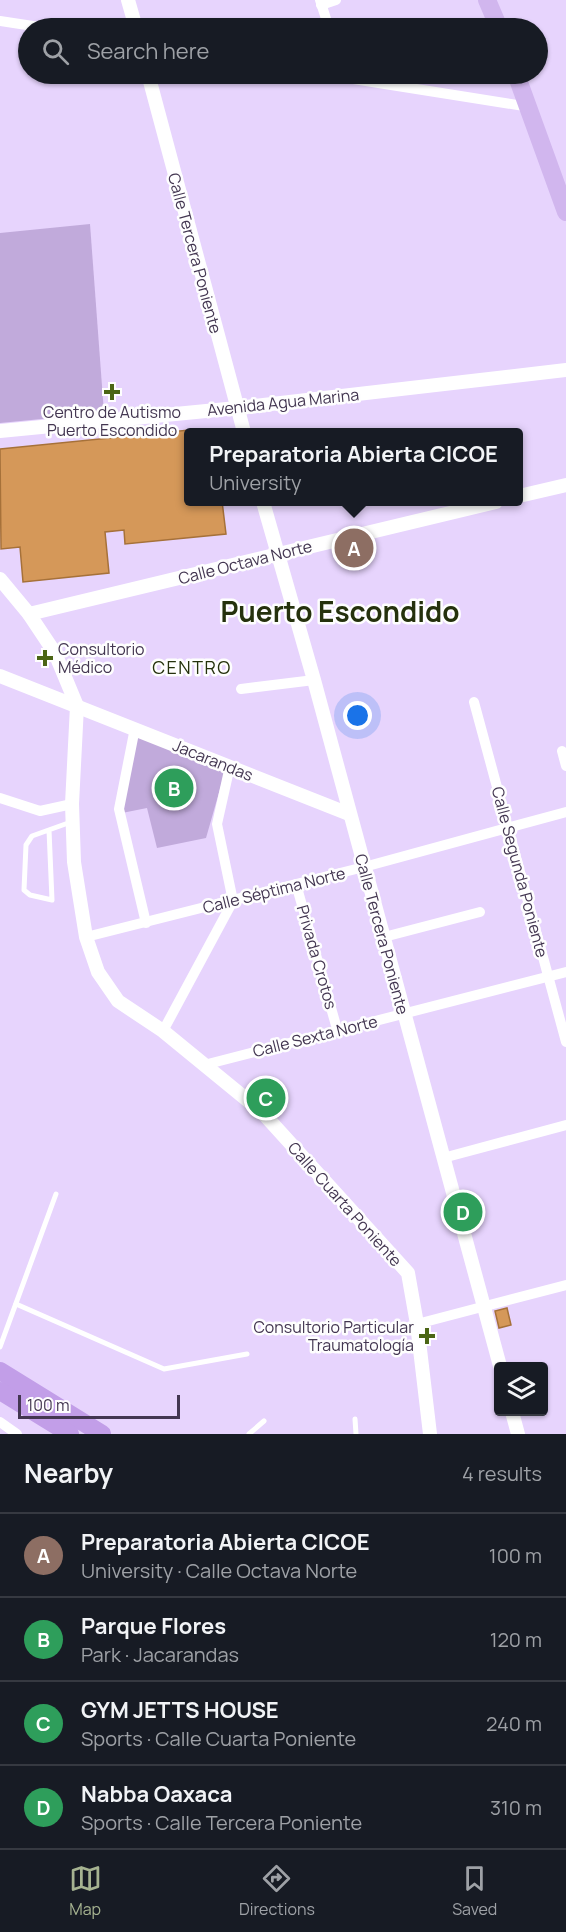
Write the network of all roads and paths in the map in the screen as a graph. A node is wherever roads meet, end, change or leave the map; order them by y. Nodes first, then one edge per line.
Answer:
1 (128, 0) edge
2 (336, 0) edge
3 (487, 0) edge
4 (320, 3) edge
5 (133, 18) edge
6 (325, 18) edge
7 (495, 18) edge
8 (0, 21) edge
9 (18, 24) edge
10 (151, 84) edge
11 (397, 84) edge
12 (520, 84) edge
13 (530, 107) junction
14 (566, 212) edge
15 (566, 370) edge
16 (237, 408) junction
17 (243, 428) edge
18 (0, 431) edge
19 (566, 485) edge
20 (523, 495) edge
21 (264, 506) edge
22 (475, 506) edge
23 (278, 554) junction
24 (0, 579) edge
25 (29, 614) junction
26 (0, 676) edge
27 (314, 680) junction
28 (241, 688) dead end
29 (474, 702) dead end
30 (77, 706) junction
31 (135, 729) junction
32 (562, 751) dead end
33 (230, 766) junction
34 (566, 766) edge
35 (0, 798) edge
36 (72, 804) junction
37 (566, 812) edge
38 (350, 814) junction
39 (72, 822) junction
40 (508, 828) junction
41 (49, 830) junction
42 (364, 867) junction
43 (296, 884) junction
44 (233, 901) junction
45 (480, 912) dead end
46 (146, 922) junction
47 (86, 937) junction
48 (384, 937) junction
49 (566, 972) edge
50 (548, 977) junction
51 (404, 1013) junction
52 (337, 1029) junction
53 (163, 1031) junction
54 (566, 1042) edge
55 (204, 1065) junction
56 (566, 1125) edge
57 (443, 1158) junction
58 (56, 1194) dead end
59 (566, 1285) edge
60 (16, 1304) junction
61 (484, 1306) junction
62 (417, 1324) junction
63 (0, 1347) edge
64 (247, 1354) dead end
65 (499, 1362) edge
66 (0, 1371) edge
67 (0, 1391) edge
68 (513, 1416) edge
69 (355, 1419) dead end
70 (264, 1421) dead end
71 (1, 1427) edge
72 (17, 1434) edge
73 (70, 1434) edge
74 (102, 1434) edge
75 (249, 1434) edge
76 (356, 1434) edge
77 (430, 1434) edge
78 (519, 1434) edge

1 - 5 street
2 - 4 street
3 - 7 main road
4 - 6 street
8 - 9 street
10 - 16 street, Calle Tercera Poniente
11 - 13 street
12 - 13 main road
13 - 14 main road
15 - 16 street, Avenida Agua Marina
16 - 17 street, Calle Tercera Poniente
16 - 18 street, Avenida Agua Marina
19 - 20 street
21 - 23 street, Calle Tercera Poniente
22 - 23 street, Calle Octava Norte
23 - 25 street, Calle Octava Norte
23 - 27 street, Calle Tercera Poniente
24 - 25 street, Calle Cuarta Poniente
25 - 30 street, Calle Cuarta Poniente
26 - 30 street, Jacarandas
27 - 28 street
27 - 38 street, Calle Tercera Poniente
29 - 40 street, Calle Segunda Poniente
30 - 31 street, Jacarandas
30 - 36 street, Calle Cuarta Poniente
31 - 33 street, Jacarandas
31 - 46 street
32 - 34 street
33 - 38 street, Jacarandas
33 - 44 street
35 - 36 street
36 - 39 street, Calle Cuarta Poniente
37 - 40 street, Calle Séptima Norte
38 - 42 street, Calle Tercera Poniente
39 - 41 lane
39 - 47 street, Calle Cuarta Poniente
40 - 42 street, Calle Séptima Norte
40 - 50 street, Calle Segunda Poniente
41 - 41 lane
42 - 43 street, Calle Séptima Norte
42 - 48 street, Calle Tercera Poniente
43 - 44 street, Calle Séptima Norte
43 - 52 street, Privada Crotos
44 - 46 street, Calle Séptima Norte
44 - 53 street
45 - 48 street
46 - 47 street, Calle Séptima Norte
47 - 53 street, Calle Cuarta Poniente
48 - 51 street, Calle Tercera Poniente
49 - 50 street, Calle Sexta Norte
50 - 51 street, Calle Sexta Norte
50 - 54 street, Calle Segunda Poniente
51 - 52 street, Calle Sexta Norte
51 - 57 street, Calle Tercera Poniente
52 - 55 street, Calle Sexta Norte
53 - 55 street, Calle Cuarta Poniente
55 - 62 street, Calle Cuarta Poniente
56 - 57 street
57 - 61 street, Calle Tercera Poniente
58 - 60 lane
59 - 61 street
60 - 63 lane
60 - 64 lane
61 - 62 street
61 - 65 street, Calle Tercera Poniente
62 - 77 street, Calle Cuarta Poniente
66 - 74 highway
67 - 73 highway
68 - 78 street
69 - 76 lane
70 - 75 lane
71 - 72 street

